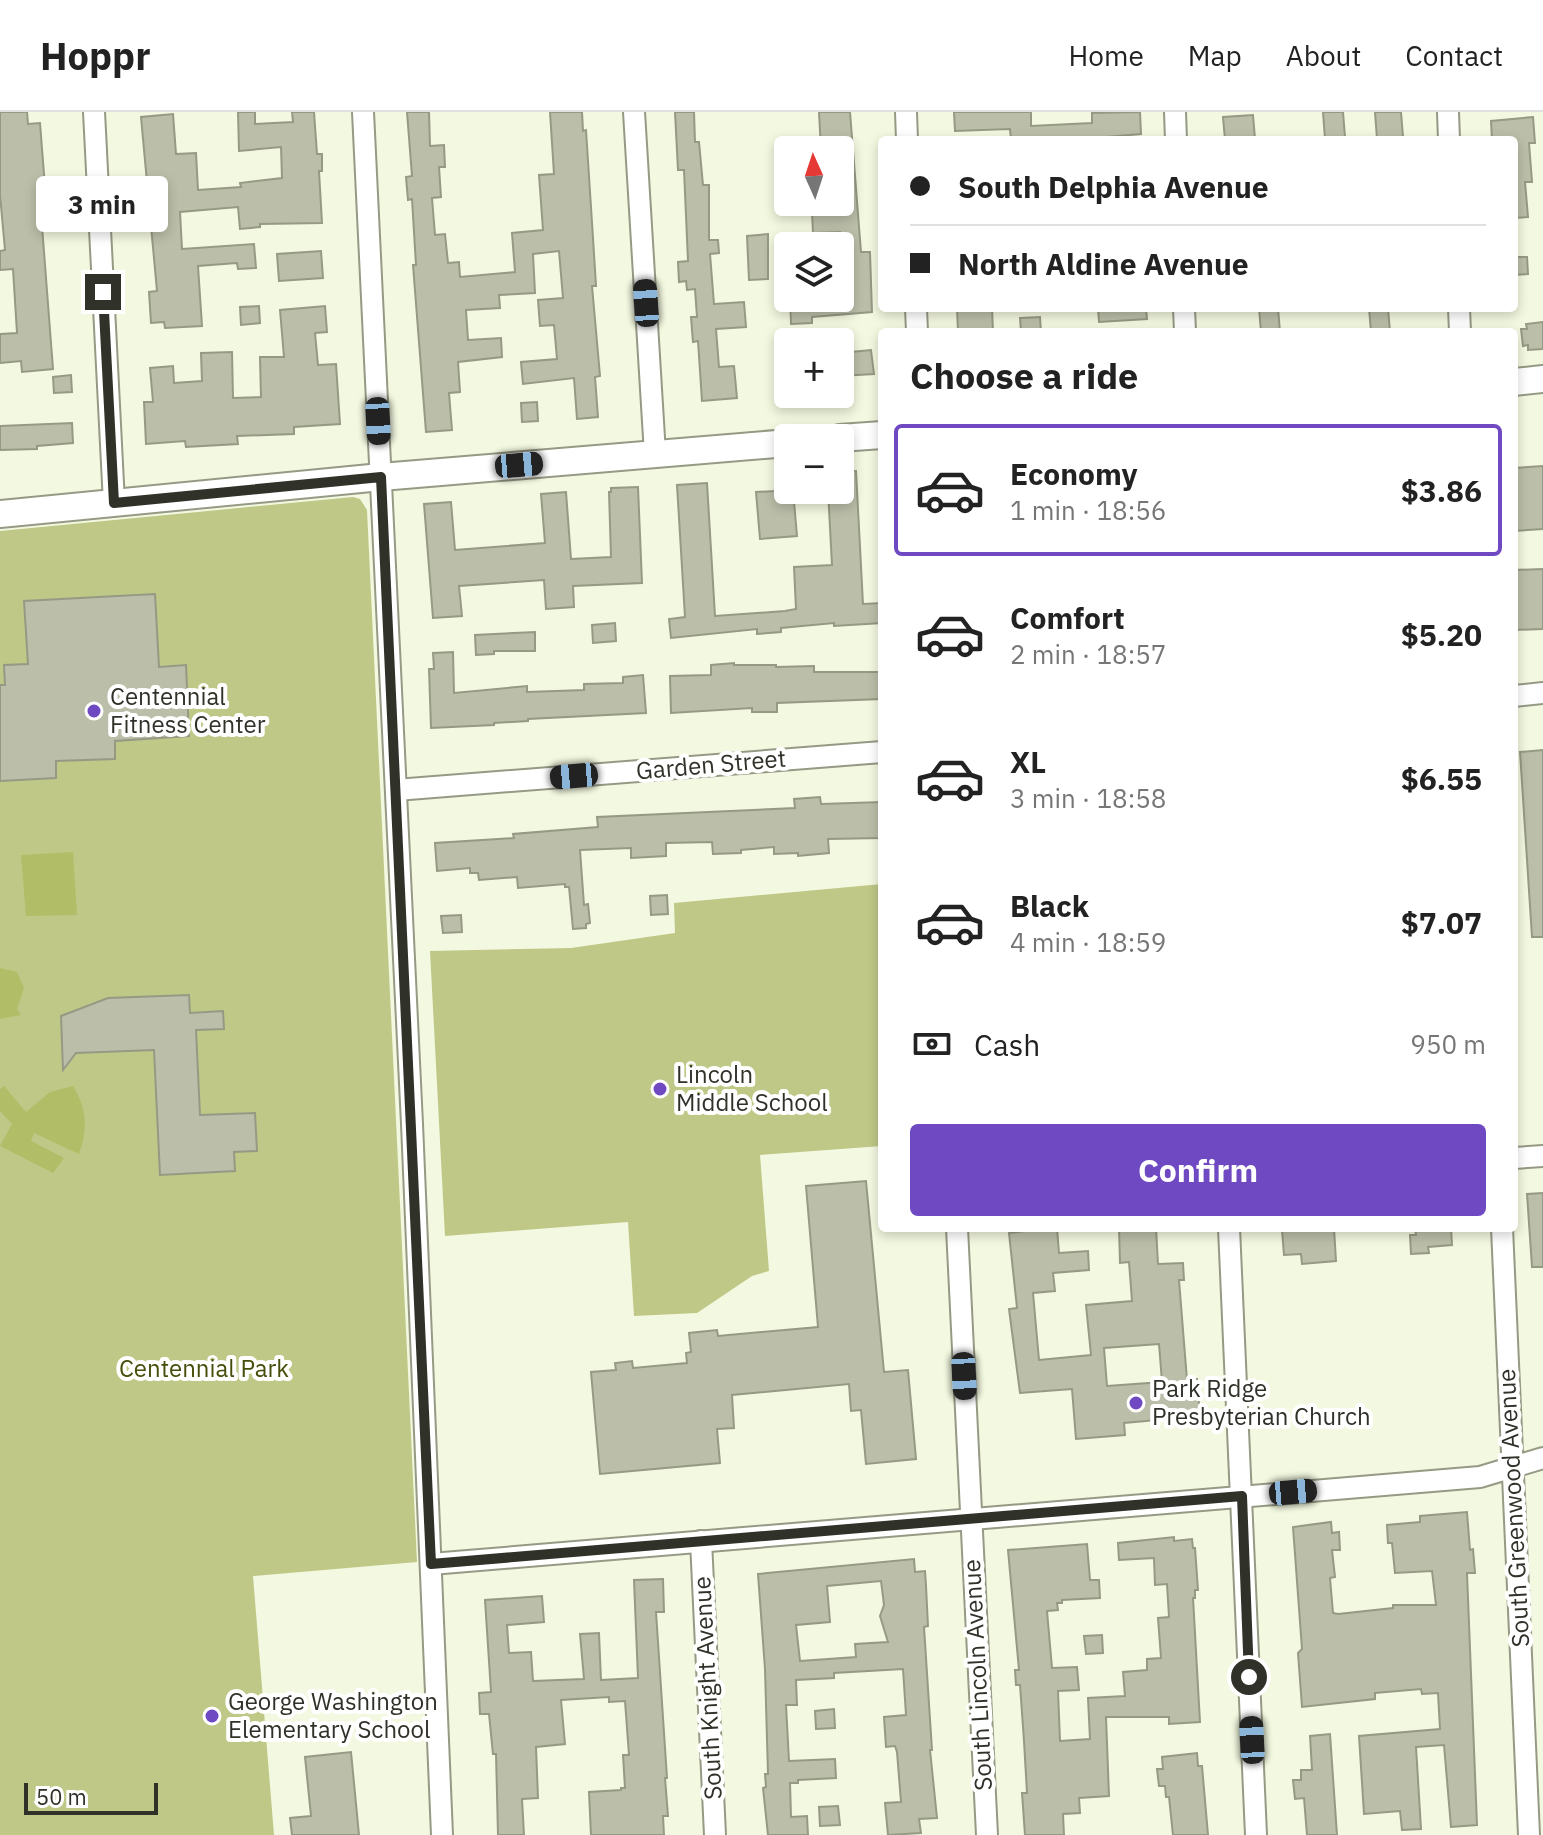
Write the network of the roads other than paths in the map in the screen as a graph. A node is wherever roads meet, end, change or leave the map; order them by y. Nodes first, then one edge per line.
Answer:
1 (94, 112) edge
2 (363, 112) edge
3 (634, 112) edge
4 (906, 112) edge
5 (1175, 112) edge
6 (1448, 112) edge
7 (907, 136) edge
8 (1176, 136) edge
9 (1449, 136) edge
10 (1543, 379) edge
11 (1518, 382) edge
12 (878, 435) edge
13 (854, 437) edge
14 (774, 444) edge
15 (655, 454) junction
16 (381, 477) junction
17 (114, 503) junction
18 (0, 514) edge
19 (1543, 693) edge
20 (1518, 696) edge
21 (878, 752) edge
22 (396, 790) junction
23 (1543, 1156) edge
24 (1518, 1158) edge
25 (957, 1232) edge
26 (1229, 1232) edge
27 (1502, 1232) edge
28 (1543, 1458) edge
29 (1513, 1466) junction
30 (1242, 1496) junction
31 (970, 1519) junction
32 (701, 1541) junction
33 (431, 1564) junction
34 (442, 1835) edge
35 (715, 1835) edge
36 (987, 1835) edge
37 (1256, 1835) edge
38 (1529, 1835) edge

1 - 17 street
2 - 16 street
3 - 15 street
4 - 7 street
5 - 8 street
6 - 9 street
10 - 11 main road
12 - 13 main road
14 - 15 main road
15 - 16 main road
16 - 17 main road
16 - 22 street
17 - 18 main road
19 - 20 street
21 - 22 street, Garden Street
22 - 33 street
23 - 24 street
25 - 31 street, South Lincoln Avenue
26 - 30 street
27 - 29 street, South Greenwood Avenue
28 - 29 street
29 - 30 street
29 - 38 street, South Greenwood Avenue
30 - 31 street
30 - 37 street
31 - 32 street
31 - 36 street, South Lincoln Avenue
32 - 33 street
32 - 35 street, South Knight Avenue
33 - 34 street

